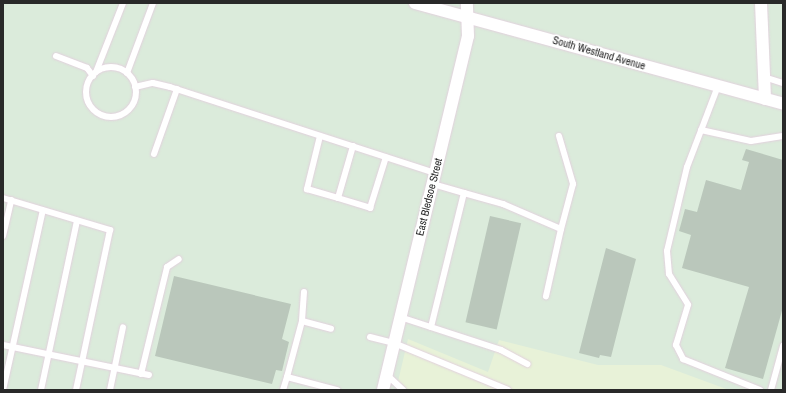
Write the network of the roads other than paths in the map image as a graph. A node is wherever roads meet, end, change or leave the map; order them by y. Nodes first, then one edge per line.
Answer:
1 (123, 3) edge
2 (152, 3) edge
3 (415, 3) edge
4 (467, 3) edge
5 (761, 3) edge
6 (469, 17) junction
7 (56, 56) dead end
8 (127, 73) junction
9 (95, 74) junction
10 (764, 78) junction
11 (783, 83) edge
12 (718, 86) junction
13 (136, 87) junction
14 (177, 89) junction
15 (765, 99) junction
16 (783, 104) edge
17 (701, 130) junction
18 (320, 136) junction
19 (559, 136) dead end
20 (783, 136) edge
21 (353, 146) junction
22 (154, 154) dead end
23 (386, 157) junction
24 (434, 178) junction
25 (464, 193) junction
26 (3, 198) edge
27 (338, 198) junction
28 (11, 200) junction
29 (43, 210) junction
30 (77, 220) junction
31 (561, 229) junction
32 (3, 236) edge
33 (179, 259) dead end
34 (304, 292) dead end
35 (546, 296) dead end
36 (400, 317) junction
37 (302, 321) junction
38 (123, 327) dead end
39 (431, 327) junction
40 (331, 329) dead end
41 (370, 337) dead end
42 (394, 343) junction
43 (3, 345) edge
44 (783, 346) edge
45 (12, 347) junction
46 (48, 355) junction
47 (82, 362) junction
48 (527, 364) dead end
49 (115, 369) junction
50 (141, 374) junction
51 (386, 374) junction
52 (148, 375) dead end
53 (287, 377) junction
54 (3, 390) edge
55 (41, 390) edge
56 (76, 390) edge
57 (110, 390) edge
58 (283, 390) edge
59 (337, 390) edge
60 (383, 390) edge
61 (403, 390) edge
62 (508, 390) edge
63 (760, 390) edge
64 (771, 390) edge

1 - 9 lane
2 - 8 lane
3 - 6 street, South Westland Avenue
4 - 6 street, East Bledsoe Street
5 - 10 street
6 - 12 street, South Westland Avenue
6 - 24 street, East Bledsoe Street
7 - 9 lane
8 - 9 lane
8 - 13 lane
9 - 13 lane
10 - 11 lane
10 - 15 street
12 - 15 street, South Westland Avenue
12 - 17 lane
13 - 14 lane
14 - 18 lane
14 - 22 lane
15 - 16 street, South Westland Avenue
17 - 20 lane
17 - 63 lane
18 - 21 lane
18 - 27 lane
19 - 31 lane
21 - 23 lane
21 - 27 lane
23 - 24 lane
23 - 27 lane
24 - 25 lane
24 - 36 street, East Bledsoe Street
25 - 31 lane
25 - 39 lane
26 - 28 lane
28 - 29 lane
28 - 32 lane
29 - 30 lane
29 - 45 lane
30 - 46 lane
30 - 47 lane
31 - 35 lane
33 - 50 lane
34 - 37 lane
36 - 39 lane
36 - 42 street, East Bledsoe Street
37 - 40 lane
37 - 53 lane
38 - 49 lane
39 - 48 lane
41 - 42 lane
42 - 51 street, East Bledsoe Street
42 - 62 lane
43 - 45 lane
44 - 64 lane
45 - 46 lane
45 - 54 lane
46 - 47 lane
46 - 55 lane
47 - 49 lane
47 - 56 lane
49 - 50 lane
49 - 57 lane
50 - 52 lane
51 - 60 street, East Bledsoe Street
51 - 61 lane
53 - 58 lane
53 - 59 lane

